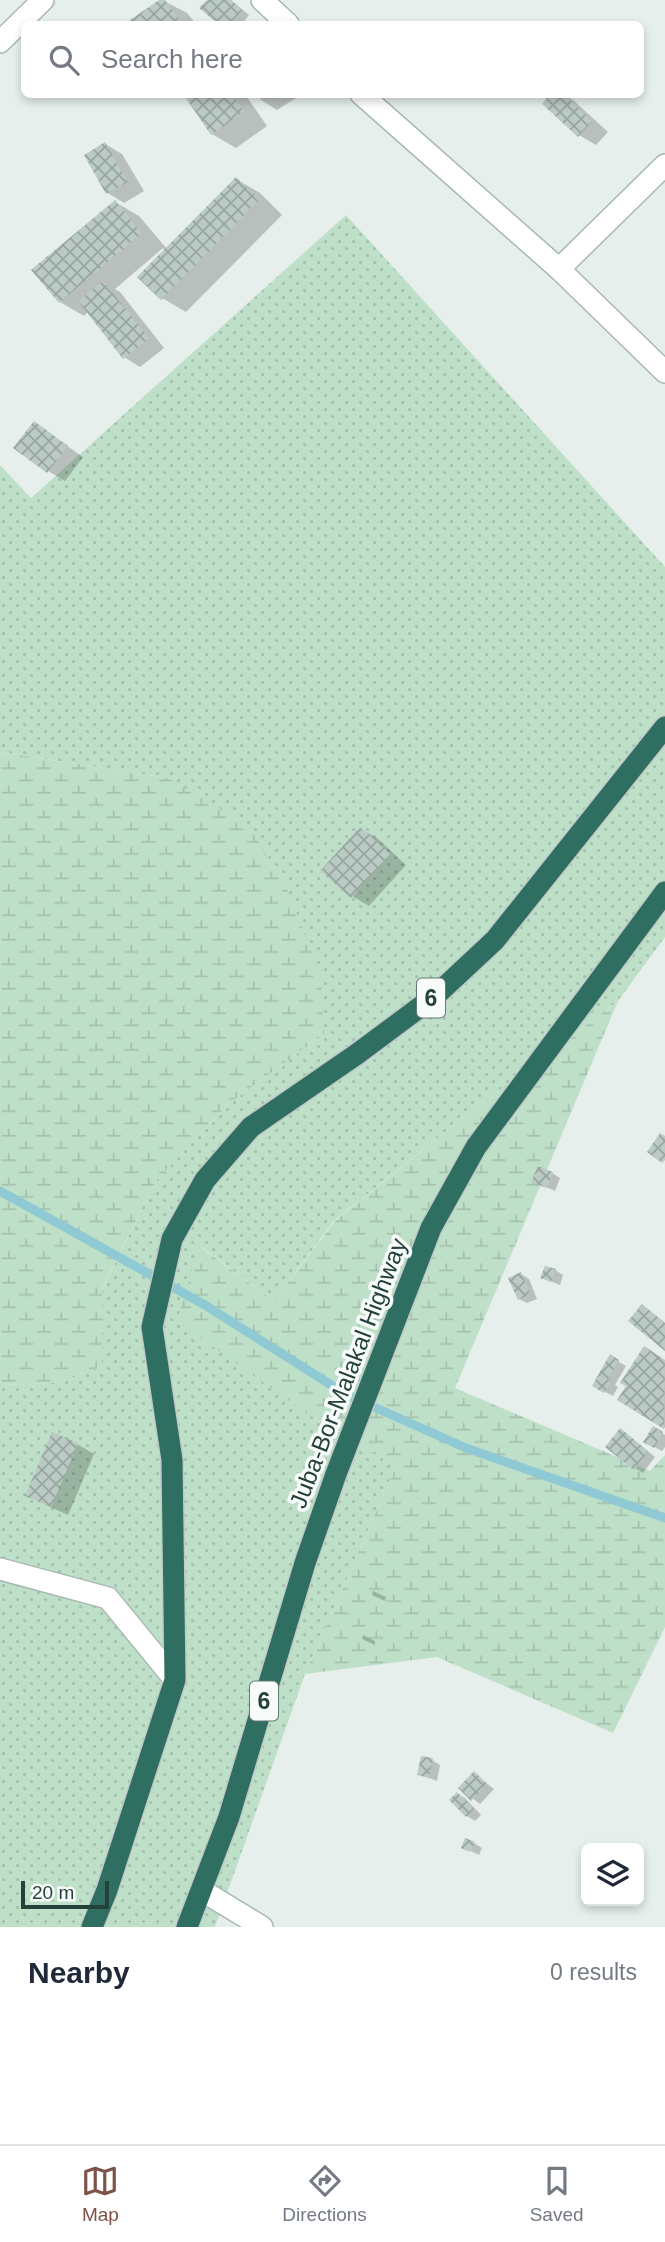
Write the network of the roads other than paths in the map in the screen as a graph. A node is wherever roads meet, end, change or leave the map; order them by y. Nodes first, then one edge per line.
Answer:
1 (43, 0) edge
2 (262, 0) edge
3 (21, 21) edge
4 (22, 21) edge
5 (285, 21) edge
6 (0, 42) edge
7 (366, 98) edge
8 (665, 165) edge
9 (559, 269) junction
10 (665, 372) edge
11 (665, 727) edge
12 (665, 892) edge
13 (0, 1569) edge
14 (175, 1680) junction
15 (201, 1890) junction
16 (92, 1927) edge
17 (187, 1927) edge
18 (262, 1927) edge

1 - 4 street
2 - 5 street
3 - 6 street
7 - 9 street
8 - 9 street
9 - 10 street
11 - 14 highway, 6
12 - 15 highway, Juba-Bor-Malakal Highway / 6
13 - 14 street
14 - 16 highway, 6
15 - 17 highway, Juba-Bor-Malakal Highway / 6
15 - 18 street

